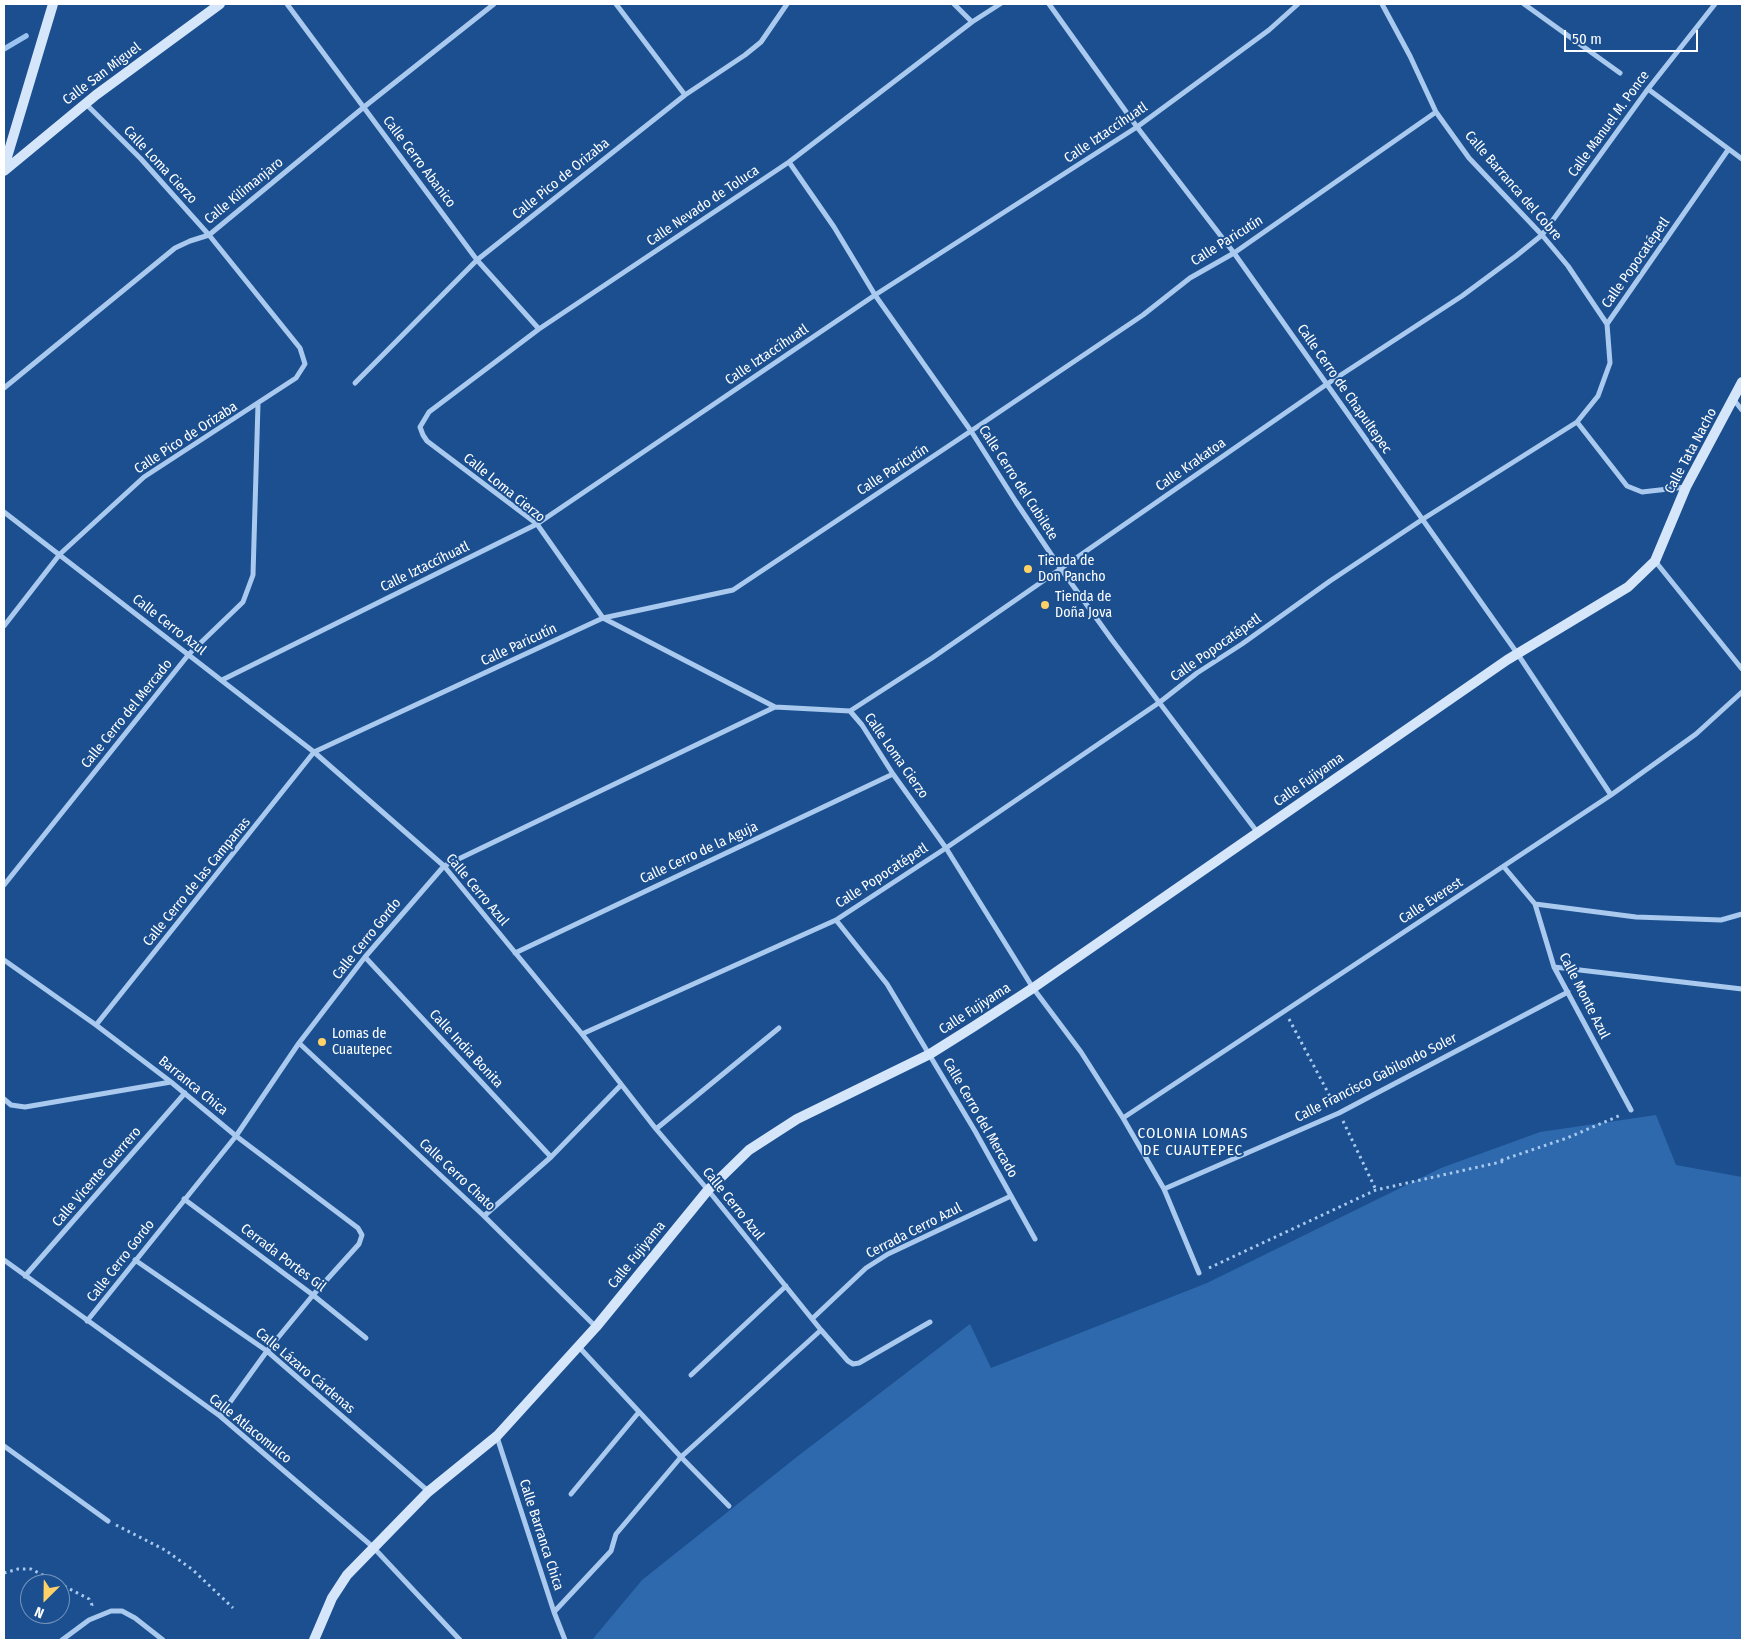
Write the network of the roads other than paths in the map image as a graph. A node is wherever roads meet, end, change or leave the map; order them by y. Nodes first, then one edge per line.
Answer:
1 (220, 4) edge
2 (287, 4) edge
3 (494, 4) edge
4 (616, 4) edge
5 (787, 4) edge
6 (954, 4) edge
7 (1000, 4) edge
8 (1049, 4) edge
9 (1298, 4) edge
10 (1382, 4) edge
11 (1524, 4) edge
12 (1715, 4) edge
13 (51, 5) edge
14 (972, 22) junction
15 (1620, 73) dead end
16 (1648, 89) junction
17 (685, 95) junction
18 (85, 103) junction
19 (364, 107) junction
20 (1436, 112) junction
21 (1137, 127) junction
22 (1728, 150) junction
23 (1742, 159) edge
24 (789, 162) junction
25 (4, 169) edge
26 (1542, 234) junction
27 (209, 235) junction
28 (1234, 253) junction
29 (477, 260) junction
30 (875, 295) junction
31 (1607, 324) junction
32 (539, 330) junction
33 (305, 364) joint
34 (355, 382) dead end
35 (1742, 382) edge
36 (1327, 384) junction
37 (4, 388) edge
38 (1734, 400) junction
39 (258, 404) junction
40 (1742, 410) edge
41 (1576, 422) junction
42 (420, 427) joint
43 (972, 431) junction
44 (1686, 487) junction
45 (4, 512) edge
46 (1423, 519) junction
47 (537, 524) junction
48 (60, 554) junction
49 (1655, 561) junction
50 (1061, 569) junction
51 (602, 618) junction
52 (4, 626) edge
53 (1517, 652) junction
54 (189, 654) junction
55 (1742, 669) edge
56 (222, 680) junction
57 (1742, 692) edge
58 (1160, 702) junction
59 (775, 707) junction
60 (850, 711) junction
61 (314, 752) junction
62 (893, 774) junction
63 (1611, 795) junction
64 (1258, 832) junction
65 (946, 848) junction
66 (444, 866) junction
67 (1504, 867) junction
68 (4, 885) edge
69 (1535, 904) junction
70 (1742, 914) edge
71 (836, 920) junction
72 (515, 953) junction
73 (365, 957) junction
74 (4, 960) edge
75 (1554, 967) junction
76 (1033, 988) junction
77 (1742, 989) edge
78 (1568, 992) junction
79 (96, 1026) junction
80 (779, 1028) dead end
81 (582, 1034) junction
82 (299, 1043) junction
83 (930, 1054) junction
84 (171, 1082) junction
85 (621, 1085) junction
86 (185, 1094) junction
87 (4, 1099) edge
88 (1631, 1110) road end
89 (1123, 1118) junction
90 (656, 1129) junction
91 (236, 1136) junction
92 (551, 1157) junction
93 (1164, 1189) junction
94 (708, 1190) junction
95 (1011, 1196) junction
96 (184, 1199) junction
97 (484, 1216) junction
98 (1035, 1239) dead end
99 (4, 1260) edge
100 (135, 1260) junction
101 (1199, 1273) road end
102 (26, 1276) junction
103 (786, 1286) junction
104 (313, 1295) junction
105 (813, 1318) junction
106 (88, 1321) junction
107 (930, 1322) dead end
108 (596, 1327) junction
109 (821, 1330) junction
110 (366, 1338) dead end
111 (579, 1347) junction
112 (267, 1351) junction
113 (692, 1375) dead end
114 (638, 1412) junction
115 (220, 1416) junction
116 (497, 1436) junction
117 (4, 1446) edge
118 (681, 1457) junction
119 (428, 1492) junction
120 (571, 1494) dead end
121 (729, 1506) dead end
122 (108, 1522) road end
123 (373, 1547) junction
124 (554, 1612) junction
125 (62, 1640) edge
126 (163, 1640) edge
127 (314, 1640) edge
128 (460, 1640) edge
129 (565, 1640) edge

1 - 18 street, Calle San Miguel
2 - 19 street, Calle Cerro Abanico
3 - 19 street, Calle Kilimanjaro
4 - 17 street
5 - 17 street, Calle Pico de Orizaba
6 - 14 street
7 - 14 street, Calle Nevado de Toluca
8 - 21 street, Calle Cerro de Chapultepec
9 - 21 street, Calle Iztaccíhuatl
10 - 20 street, Calle Barranca del Cobre
11 - 15 street
12 - 16 street, Calle Manuel M. Ponce
13 - 25 street
14 - 24 street, Calle Nevado de Toluca
16 - 22 street
16 - 26 street, Calle Manuel M. Ponce
17 - 29 street, Calle Pico de Orizaba
18 - 25 street, Calle San Miguel
18 - 27 street, Calle Loma Cierzo
19 - 27 street, Calle Kilimanjaro
19 - 29 street, Calle Cerro Abanico
20 - 26 street, Calle Barranca del Cobre
20 - 28 street, Calle Paricutín
21 - 28 street, Calle Cerro de Chapultepec
21 - 30 street, Calle Iztaccíhuatl
22 - 23 street
22 - 31 street, Calle Popocatépetl
24 - 30 street, Calle Cerro del Cubilete
24 - 32 street, Calle Nevado de Toluca
26 - 31 street, Calle Barranca del Cobre
26 - 36 street, Calle Krakatoa
27 - 33 street, Calle Loma Cierzo
27 - 37 street, Calle Kilimanjaro
28 - 36 street, Calle Cerro de Chapultepec
28 - 43 street, Calle Paricutín
29 - 32 street, Calle Cerro Abanico
29 - 34 street, Calle Pico de Orizaba
30 - 43 street, Calle Cerro del Cubilete
30 - 47 street, Calle Iztaccíhuatl
31 - 41 street, Calle Popocatépetl
32 - 42 street, Calle Nevado de Toluca
33 - 39 street, Calle Pico de Orizaba
35 - 38 street, Calle Tata Nacho
36 - 46 street, Calle Cerro de Chapultepec
36 - 50 street, Calle Krakatoa
38 - 40 street
38 - 44 street, Calle Tata Nacho
39 - 48 street, Calle Pico de Orizaba
39 - 54 street, Calle Cerro del Mercado
41 - 44 street
41 - 46 street, Calle Popocatépetl
42 - 47 street, Calle Loma Cierzo
43 - 50 street, Calle Cerro del Cubilete
43 - 51 street, Calle Paricutín
44 - 49 street, Calle Tata Nacho
45 - 48 street, Calle Cerro Azul
46 - 53 street, Calle Cerro de Chapultepec
46 - 58 street, Calle Popocatépetl
47 - 51 street, Calle Loma Cierzo
47 - 56 street, Calle Iztaccíhuatl
48 - 52 street, Calle Pico de Orizaba
48 - 54 street, Calle Cerro Azul
49 - 53 street, Calle Fujiyama
49 - 55 street
50 - 58 street, Calle Cerro del Cubilete
50 - 60 street, Calle Krakatoa
51 - 59 street, Calle Loma Cierzo
51 - 61 street, Calle Paricutín
53 - 63 street, Calle Cerro de Chapultepec
53 - 64 street, Calle Fujiyama
54 - 56 street, Calle Cerro Azul
54 - 68 street, Calle Cerro del Mercado
56 - 61 street, Calle Cerro Azul
57 - 63 street, Calle Everest
58 - 64 street, Calle Cerro del Cubilete
58 - 65 street, Calle Popocatépetl
59 - 60 street, Calle Loma Cierzo
59 - 66 street, Calle Cerro Gordo
60 - 62 street, Calle Loma Cierzo
61 - 66 street, Calle Cerro Azul
61 - 79 street, Calle Cerro de las Campanas
62 - 65 street, Calle Loma Cierzo
62 - 72 street, Calle Cerro de la Aguja
63 - 67 street, Calle Everest
64 - 76 street, Calle Fujiyama
65 - 71 street, Calle Popocatépetl
65 - 76 street, Calle Loma Cierzo
66 - 72 street, Calle Cerro Azul
66 - 73 street, Calle Cerro Gordo
67 - 69 street, Calle Monte Azul
67 - 89 street, Calle Everest
69 - 70 street
69 - 75 street, Calle Monte Azul
71 - 81 street, Calle Popocatépetl
71 - 83 street, Calle Cerro del Mercado
72 - 81 street, Calle Cerro Azul
73 - 82 street, Calle Cerro Gordo
73 - 92 street, Calle India Bonita
74 - 79 street, Barranca Chica
75 - 77 street
75 - 78 street, Calle Monte Azul
76 - 83 street, Calle Fujiyama
76 - 89 street, Calle Loma Cierzo
78 - 88 street, Calle Monte Azul
78 - 93 street, Calle Francisco Gabilondo Soler
79 - 84 street, Barranca Chica
80 - 90 street
81 - 85 street, Calle Cerro Azul
82 - 91 street, Calle Cerro Gordo
82 - 97 street, Calle Cerro Chato
83 - 94 street, Calle Fujiyama
83 - 95 street, Calle Cerro del Mercado
84 - 86 street, Barranca Chica
84 - 87 street
85 - 90 street, Calle Cerro Azul
85 - 92 street
86 - 91 street, Barranca Chica
86 - 102 street, Calle Vicente Guerrero
89 - 93 street, Calle Loma Cierzo
90 - 94 street, Calle Cerro Azul
91 - 96 street, Calle Cerro Gordo
91 - 104 street, Barranca Chica
92 - 97 street
93 - 101 street, Calle Loma Cierzo
94 - 103 street, Calle Cerro Azul
94 - 108 street, Calle Fujiyama
95 - 98 street, Calle Cerro del Mercado
95 - 105 street, Cerrada Cerro Azul
96 - 100 street, Calle Cerro Gordo
96 - 104 street, Cerrada Portes Gil
97 - 108 street, Calle Cerro Chato
99 - 102 street, Calle Atlacomulco
100 - 106 street, Calle Cerro Gordo
100 - 112 street, Calle Lázaro Cárdenas
102 - 106 street, Calle Atlacomulco
103 - 105 street, Calle Cerro Azul
103 - 113 street
104 - 110 street, Cerrada Portes Gil
104 - 112 street
105 - 109 street, Calle Cerro Azul
106 - 115 street, Calle Atlacomulco
107 - 109 street, Calle Cerro Azul
108 - 111 street, Calle Fujiyama
109 - 118 street
111 - 114 street
111 - 116 street, Calle Fujiyama
112 - 115 street
112 - 119 street, Calle Lázaro Cárdenas
114 - 118 street
114 - 120 street
115 - 123 street, Calle Atlacomulco
116 - 119 street, Calle Fujiyama
116 - 124 street, Calle Barranca Chica
117 - 122 street
118 - 121 street
118 - 124 street
119 - 123 street, Calle Fujiyama
123 - 127 street, Calle Fujiyama
123 - 128 street, Calle Atlacomulco
124 - 129 street, Calle Barranca Chica
125 - 126 street

